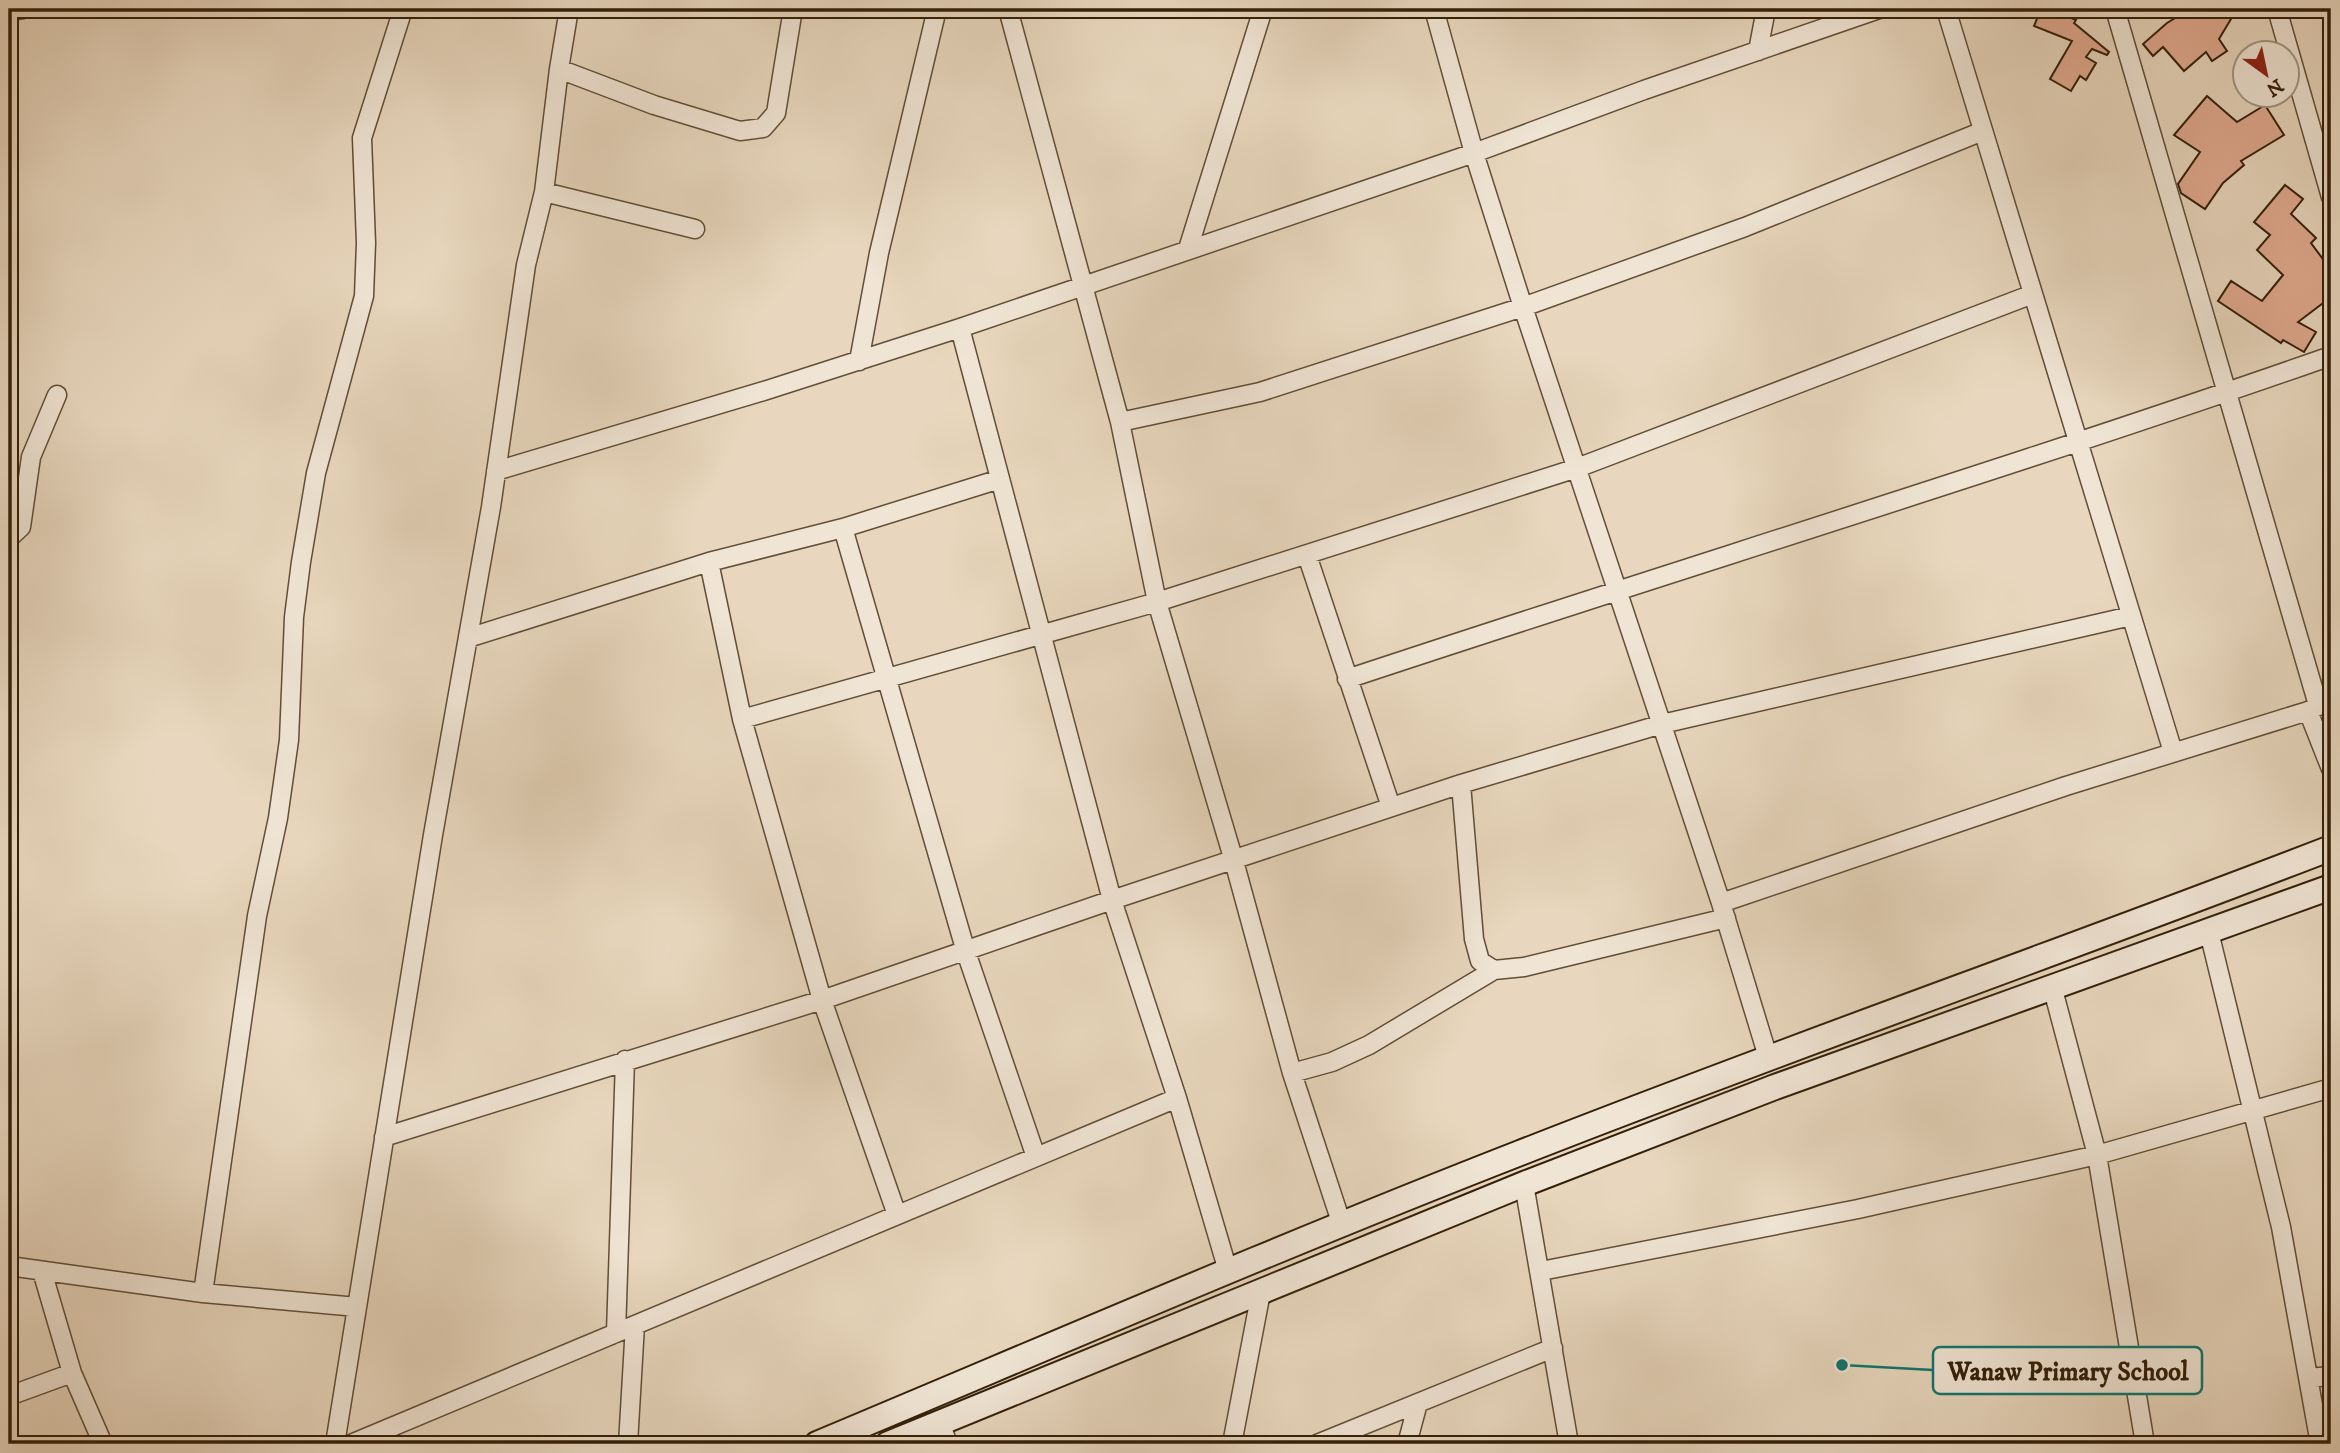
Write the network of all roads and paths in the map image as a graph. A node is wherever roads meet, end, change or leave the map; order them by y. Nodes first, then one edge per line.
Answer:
1 (23, 9) edge
2 (403, 9) edge
3 (569, 9) edge
4 (793, 9) edge
5 (937, 9) edge
6 (1009, 9) edge
7 (1255, 9) edge
8 (1263, 9) edge
9 (1435, 9) edge
10 (1766, 9) edge
11 (1879, 9) edge
12 (1946, 9) edge
13 (2115, 9) edge
14 (2277, 9) edge
15 (9, 11) edge
16 (1758, 51) junction
17 (559, 69) junction
18 (1983, 131) junction
19 (1475, 153) junction
20 (544, 191) junction
21 (2331, 197) edge
22 (695, 229) dead end
23 (1188, 249) junction
24 (1083, 285) junction
25 (2033, 294) junction
26 (1523, 307) junction
27 (960, 328) junction
28 (2331, 356) edge
29 (859, 361) junction
30 (2227, 393) junction
31 (57, 395) dead end
32 (1119, 422) junction
33 (2078, 443) junction
34 (1577, 468) junction
35 (496, 471) junction
36 (1000, 479) junction
37 (843, 528) junction
38 (9, 538) edge
39 (1307, 555) junction
40 (709, 562) junction
41 (1617, 589) junction
42 (1157, 603) junction
43 (2131, 616) junction
44 (1041, 634) junction
45 (468, 638) junction
46 (886, 678) junction
47 (1347, 679) junction
48 (2319, 705) edge
49 (742, 719) junction
50 (1662, 724) junction
51 (2173, 752) junction
52 (2331, 769) edge
53 (1461, 784) junction
54 (1391, 807) junction
55 (2331, 848) edge
56 (1234, 861) junction
57 (2331, 887) edge
58 (1112, 900) junction
59 (1724, 911) junction
60 (2209, 932) junction
61 (965, 952) junction
62 (1494, 970) junction
63 (2052, 986) junction
64 (822, 1000) junction
65 (1768, 1057) junction
66 (625, 1060) junction
67 (1292, 1073) junction
68 (2331, 1088) edge
69 (1177, 1098) junction
70 (2252, 1112) junction
71 (384, 1137) junction
72 (2097, 1155) junction
73 (1036, 1157) junction
74 (1524, 1184) junction
75 (897, 1216) junction
76 (1342, 1225) junction
77 (9, 1266) edge
78 (42, 1271) junction
79 (1228, 1271) junction
80 (1541, 1271) junction
81 (1261, 1292) junction
82 (203, 1293) junction
83 (357, 1307) junction
84 (635, 1325) junction
85 (616, 1333) junction
86 (1553, 1348) junction
87 (72, 1373) junction
88 (2331, 1376) edge
89 (2308, 1378) junction
90 (9, 1396) edge
91 (1418, 1403) junction
92 (944, 1433) edge
93 (103, 1444) edge
94 (335, 1444) edge
95 (351, 1444) edge
96 (628, 1444) edge
97 (817, 1444) edge
98 (888, 1444) edge
99 (1232, 1444) edge
100 (1317, 1444) edge
101 (1407, 1444) edge
102 (1569, 1444) edge
103 (2145, 1444) edge
104 (2320, 1444) edge

1 - 15 street
2 - 82 street
3 - 17 street
4 - 17 street
5 - 29 street
6 - 24 street
7 - 8 street
8 - 23 street
9 - 19 street
10 - 16 street
11 - 16 street
12 - 18 street
13 - 30 street
14 - 21 street
16 - 19 street
17 - 20 street
18 - 25 street
18 - 26 street
19 - 23 street
19 - 26 street
20 - 22 street
20 - 35 street
23 - 24 street
24 - 27 street
24 - 32 street
25 - 33 street
25 - 34 street
26 - 32 street
26 - 34 street
27 - 29 street
27 - 36 street
28 - 30 street
29 - 35 street
30 - 33 street
30 - 48 street
31 - 38 street
32 - 42 street
33 - 41 street
33 - 43 street
34 - 39 street
34 - 41 street
35 - 45 street
36 - 37 street
36 - 44 street
37 - 40 street
37 - 46 street
39 - 42 street
39 - 47 street
40 - 45 street
40 - 49 street
41 - 47 street
41 - 50 street
42 - 44 street
42 - 56 street
43 - 50 street
43 - 51 street
44 - 46 street
44 - 58 street
45 - 71 street
46 - 49 street
46 - 61 street
47 - 54 street
48 - 51 street
48 - 52 street
49 - 64 street
50 - 53 street
50 - 59 street
51 - 59 street
53 - 54 street
53 - 62 street
54 - 56 street
55 - 65 main road
56 - 58 street
56 - 67 street
57 - 60 main road
58 - 61 street
58 - 69 street
59 - 62 street
59 - 65 street
60 - 63 main road
60 - 70 street
61 - 64 street
61 - 73 street
62 - 67 street
63 - 72 street
63 - 74 main road
64 - 66 street
64 - 75 street
65 - 76 main road
66 - 71 street
66 - 85 street
67 - 76 street
68 - 70 street
69 - 73 street
69 - 79 street
70 - 72 street
70 - 89 street
71 - 83 street
72 - 80 street
72 - 103 street
73 - 75 street
74 - 80 street
74 - 81 main road
75 - 84 street
76 - 79 main road
77 - 78 street
78 - 82 street
78 - 87 street
79 - 97 main road
80 - 86 street
81 - 92 main road
81 - 99 street
82 - 83 street
83 - 94 street
84 - 85 street
84 - 96 street
85 - 95 street
86 - 91 street
86 - 102 street
87 - 90 street
87 - 93 street
88 - 89 street
89 - 104 street
91 - 100 street
91 - 101 street
92 - 98 main road

